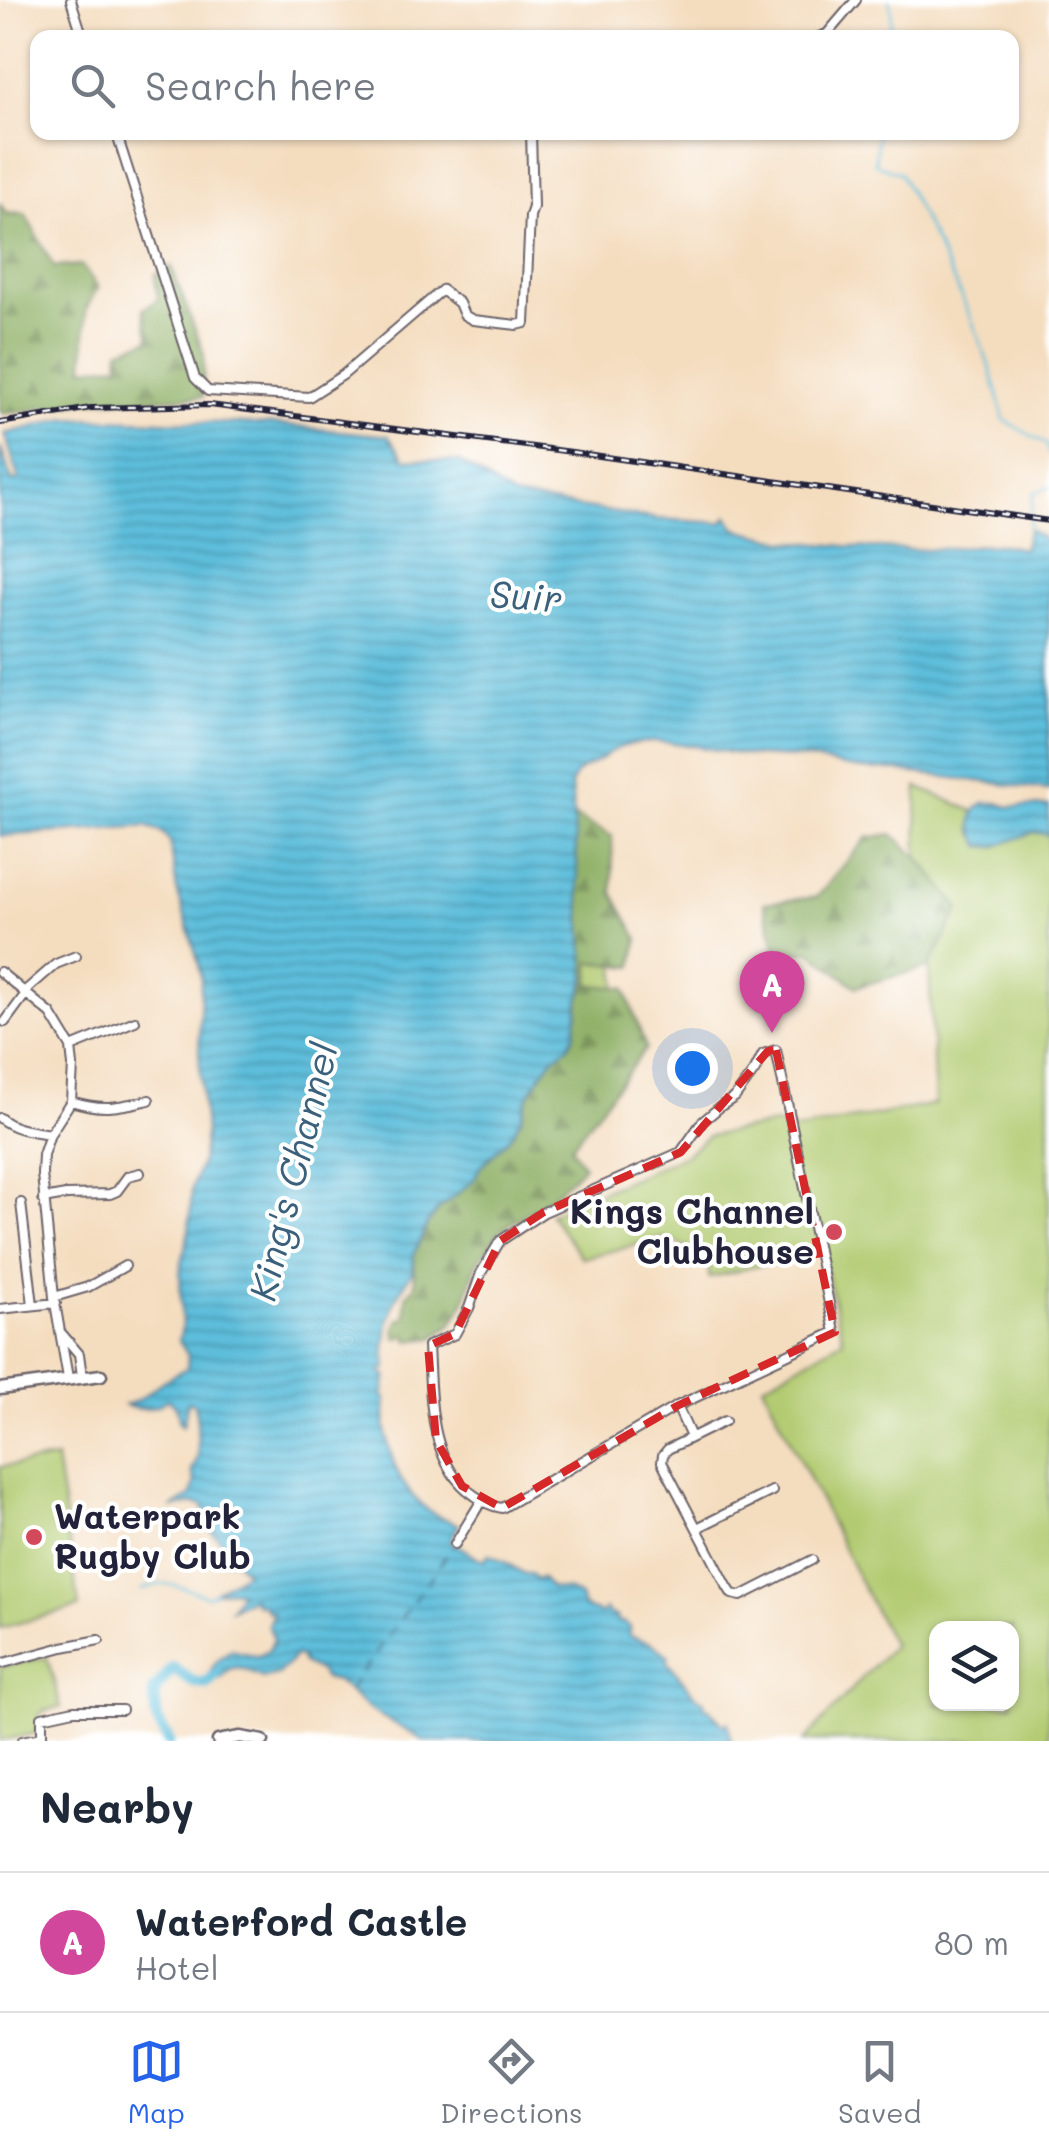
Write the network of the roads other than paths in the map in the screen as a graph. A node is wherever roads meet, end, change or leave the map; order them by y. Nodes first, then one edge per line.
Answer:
1 (71, 0) edge
2 (856, 0) edge
3 (81, 30) edge
4 (830, 30) edge
5 (119, 140) edge
6 (531, 140) edge
7 (76, 956) dead end
8 (0, 972) edge
9 (26, 992) junction
10 (135, 1021) dead end
11 (4, 1022) dead end
12 (72, 1047) junction
13 (149, 1100) dead end
14 (71, 1101) junction
15 (0, 1118) edge
16 (50, 1134) junction
17 (140, 1173) dead end
18 (43, 1199) junction
19 (21, 1203) dead end
20 (125, 1266) dead end
21 (55, 1300) junction
22 (34, 1306) junction
23 (0, 1309) edge
24 (62, 1334) junction
25 (101, 1375) dead end
26 (82, 1376) junction
27 (68, 1378) junction
28 (0, 1388) edge
29 (677, 1406) junction
30 (724, 1421) dead end
31 (691, 1437) junction
32 (772, 1490) dead end
33 (482, 1500) junction
34 (697, 1528) junction
35 (455, 1544) dead end
36 (812, 1560) dead end
37 (100, 1640) dead end
38 (0, 1664) edge
39 (122, 1710) dead end
40 (41, 1739) edge
41 (22, 1741) edge
42 (218, 1741) edge
43 (264, 1741) edge

1 - 3 street
2 - 4 street
5 - 6 street
7 - 9 street
8 - 9 street
9 - 11 street
9 - 12 street
10 - 12 street
12 - 14 street
13 - 14 street
14 - 16 street
15 - 16 street
16 - 18 street
17 - 18 street
18 - 21 street
19 - 22 street
20 - 21 street
21 - 22 street
21 - 24 street
22 - 23 street
24 - 26 street
24 - 27 street
25 - 26 street
26 - 27 street
27 - 28 street
29 - 31 street
29 - 33 street
29 - 33 street
30 - 31 street
31 - 34 street
32 - 34 street
33 - 35 street
34 - 36 street
37 - 38 street
39 - 40 street
40 - 41 street
42 - 43 street

